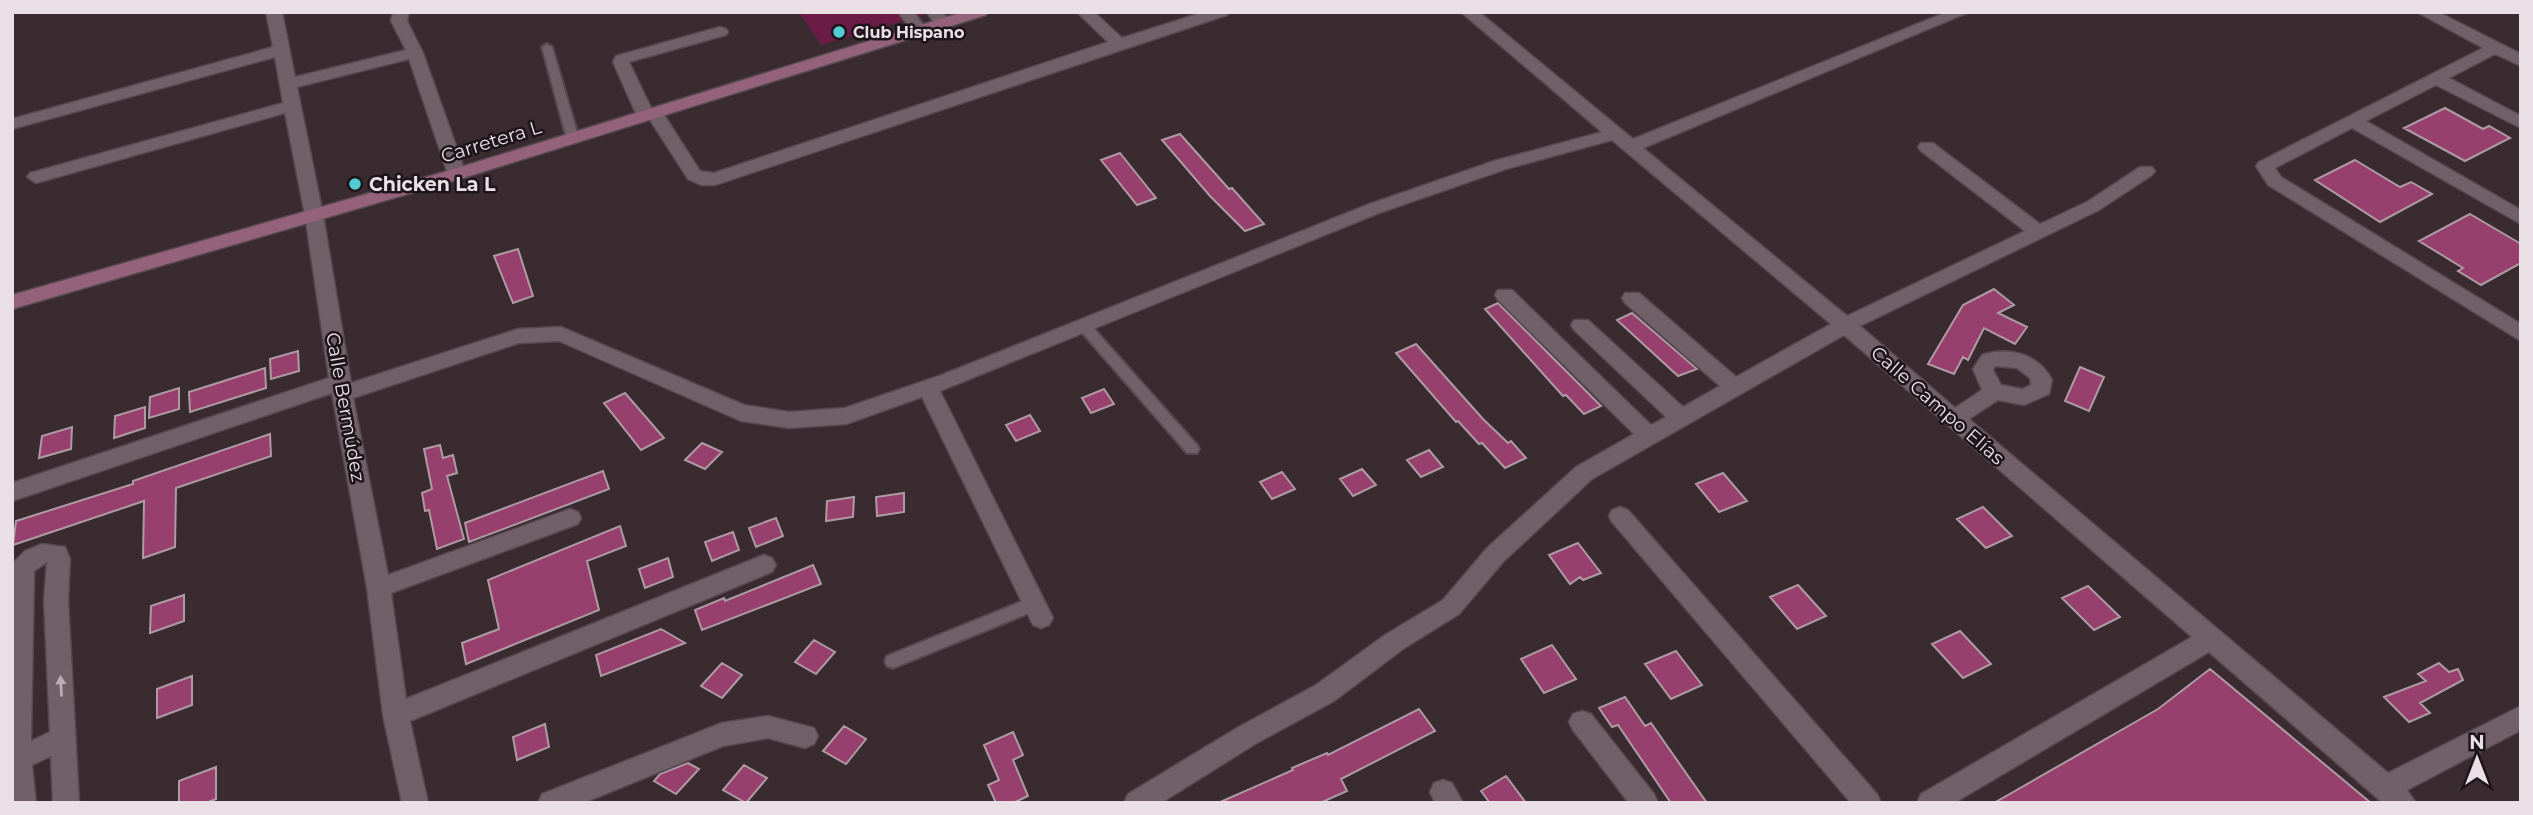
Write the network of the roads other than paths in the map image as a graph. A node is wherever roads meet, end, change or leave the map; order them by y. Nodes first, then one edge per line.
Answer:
1 (274, 12) edge
2 (401, 12) edge
3 (906, 12) edge
4 (980, 12) edge
5 (1085, 12) edge
6 (1222, 12) edge
7 (1469, 12) edge
8 (1961, 12) edge
9 (2425, 12) edge
10 (938, 18) edge
11 (920, 31) junction
12 (720, 32) dead end
13 (1119, 44) junction
14 (547, 47) dead end
15 (2495, 48) junction
16 (281, 50) junction
17 (415, 53) junction
18 (2521, 61) edge
19 (2435, 78) junction
20 (289, 84) junction
21 (292, 106) junction
22 (650, 115) junction
23 (2354, 122) junction
24 (2521, 122) edge
25 (13, 124) edge
26 (573, 139) junction
27 (1622, 141) junction
28 (1927, 146) dead end
29 (2146, 171) dead end
30 (457, 174) junction
31 (36, 177) dead end
32 (314, 215) junction
33 (2521, 218) edge
34 (2038, 232) junction
35 (1505, 295) dead end
36 (1632, 298) dead end
37 (12, 302) edge
38 (1084, 326) junction
39 (1581, 326) dead end
40 (1845, 326) junction
41 (2521, 334) edge
42 (342, 388) junction
43 (928, 388) junction
44 (1735, 388) junction
45 (1995, 392) dead end
46 (1681, 417) junction
47 (1954, 419) junction
48 (1648, 435) junction
49 (1192, 449) dead end
50 (12, 492) edge
51 (1620, 516) dead end
52 (570, 518) dead end
53 (764, 565) dead end
54 (379, 588) junction
55 (57, 600) junction
56 (1037, 611) joint
57 (21, 614) junction
58 (2210, 639) junction
59 (893, 661) dead end
60 (396, 715) junction
61 (2521, 717) edge
62 (1582, 722) dead end
63 (805, 736) dead end
64 (64, 738) junction
65 (18, 759) junction
66 (2394, 795) edge
67 (23, 803) edge
68 (66, 803) edge
69 (415, 803) edge
70 (551, 803) edge
71 (1137, 803) edge
72 (1644, 803) edge
73 (1868, 803) edge
74 (1930, 803) edge

1 - 16 street, Calle Bermúdez
2 - 17 street
3 - 11 street
4 - 10 street, Carretera L
5 - 13 street
6 - 13 street
7 - 27 street, Calle Campo Elías
8 - 27 street
9 - 15 street
10 - 11 street, Carretera L
11 - 22 street, Carretera L
12 - 22 street
13 - 22 street
14 - 26 lane
15 - 18 street
15 - 19 street
16 - 20 street, Calle Bermúdez
16 - 25 street
17 - 20 street
17 - 30 street
19 - 23 street
19 - 24 street
20 - 21 street, Calle Bermúdez
21 - 31 street
21 - 32 street, Calle Bermúdez
22 - 26 street, Carretera L
23 - 33 street
23 - 41 street
26 - 30 street, Carretera L
27 - 38 street
27 - 40 street, Calle Campo Elías
28 - 34 street
29 - 34 street
30 - 32 street, Carretera L
32 - 37 street, Carretera L
32 - 42 street, Calle Bermúdez
34 - 40 street
35 - 48 street
36 - 44 street
38 - 43 street
38 - 49 lane
39 - 46 street
40 - 44 street
40 - 47 street, Calle Campo Elías
42 - 43 street
42 - 50 street
42 - 54 street, Calle Bermúdez
43 - 56 street
44 - 46 street
45 - 47 street
46 - 48 street
47 - 58 street, Calle Campo Elías
48 - 71 street
51 - 73 street
52 - 54 street
53 - 60 street
54 - 60 street, Calle Bermúdez
55 - 57 street
55 - 57 street
64 -> 55 street
56 - 59 lane
57 - 65 street
58 - 66 street, Calle Campo Elías
58 - 74 street
60 - 69 street, Calle Bermúdez
61 - 66 street
62 - 72 street
63 - 70 street
64 - 65 street
64 - 68 street
65 - 67 street

